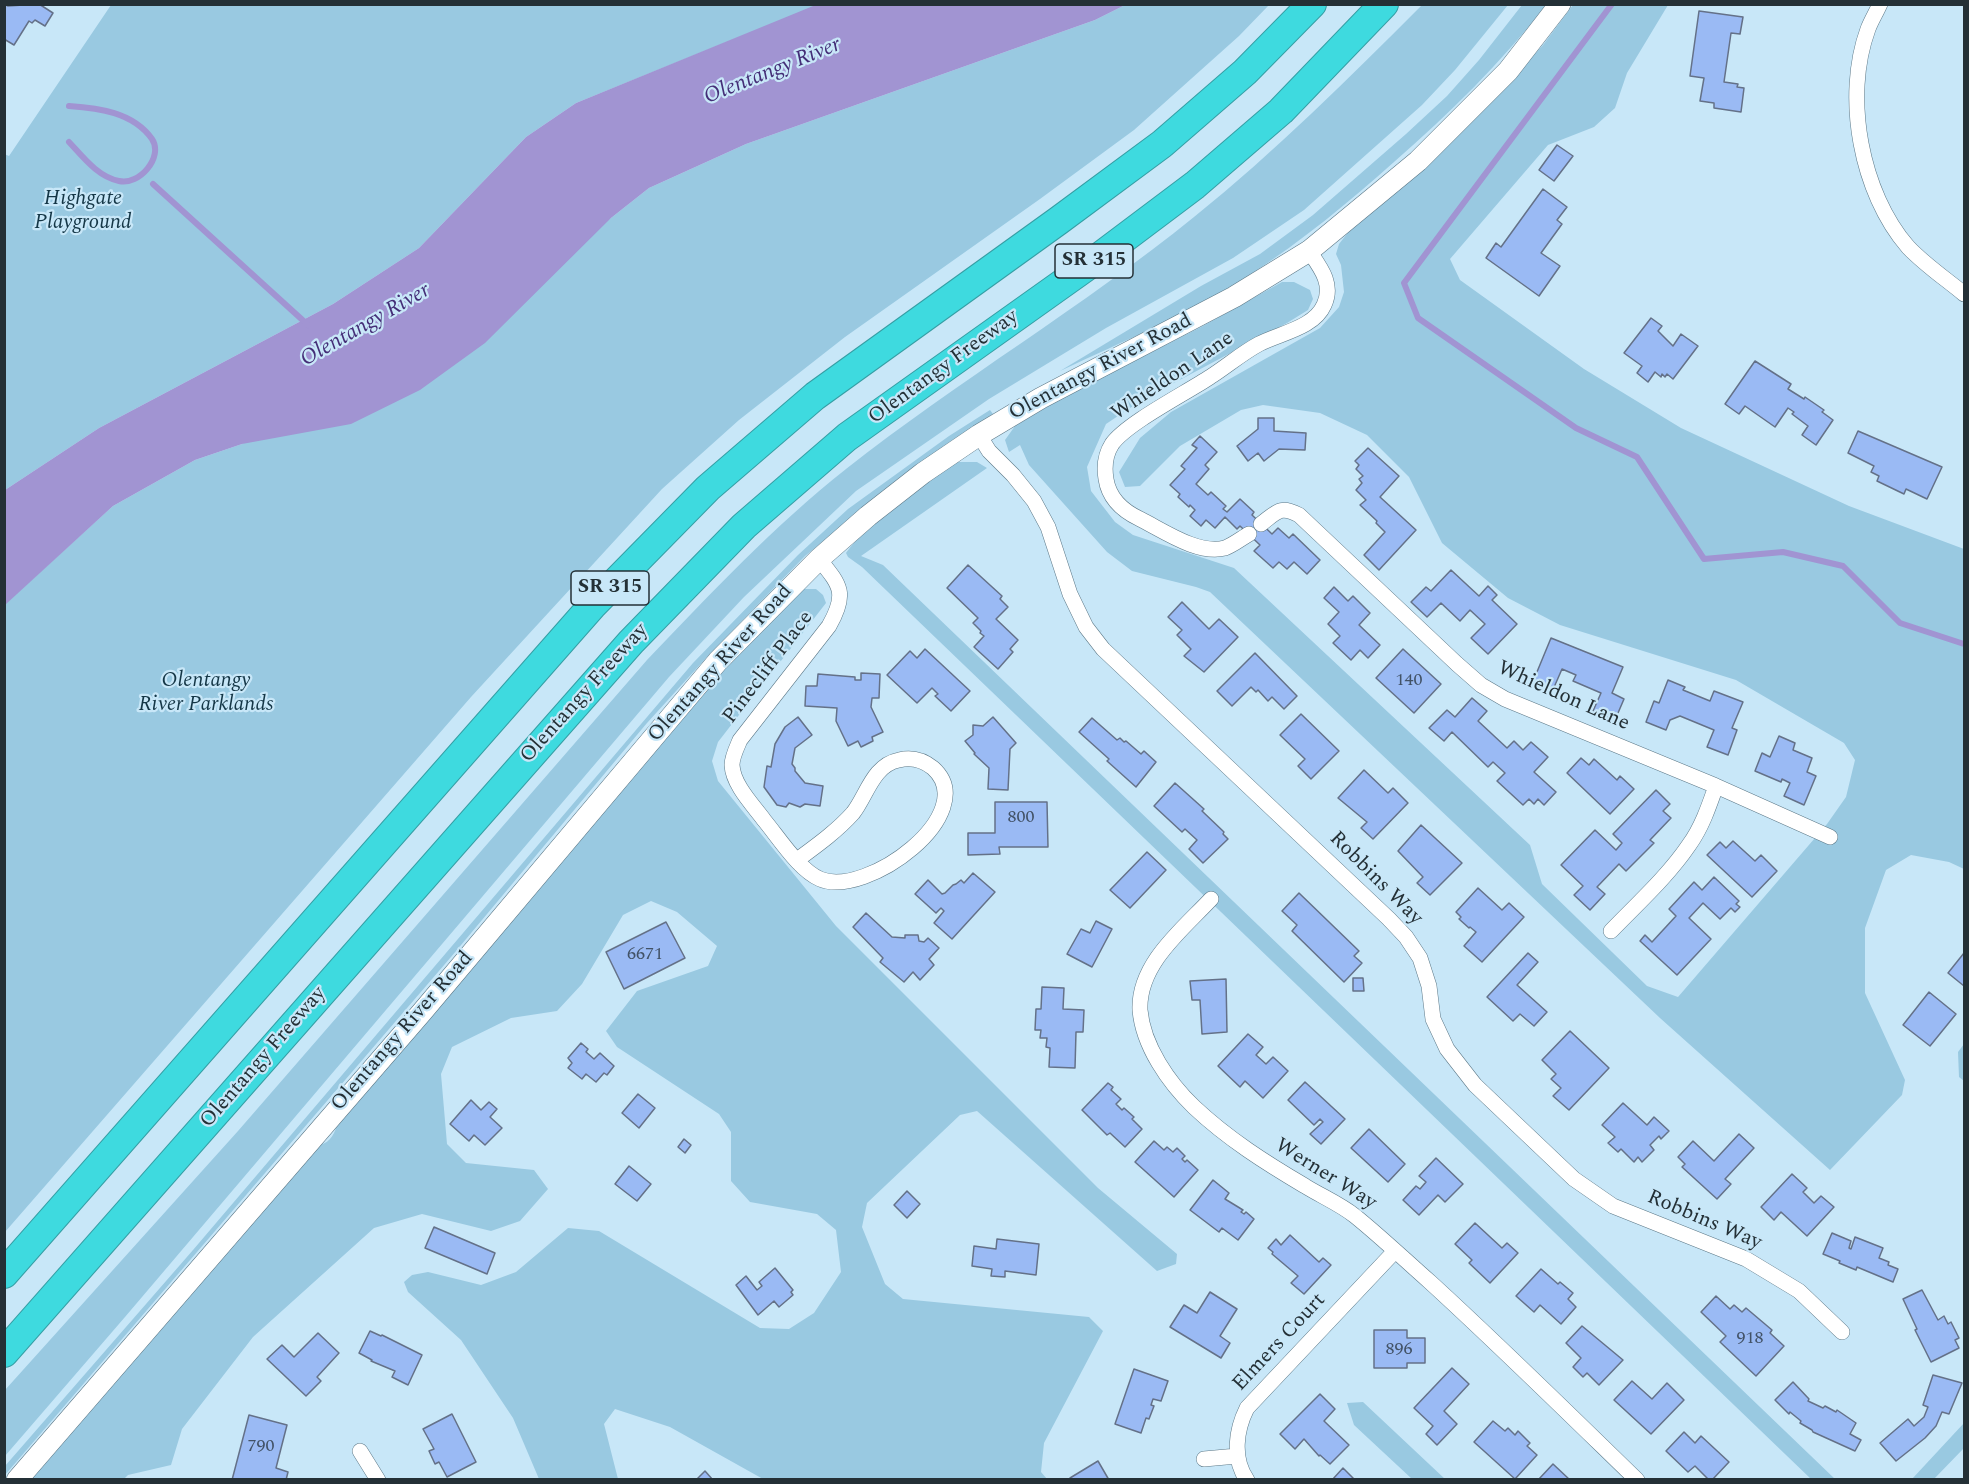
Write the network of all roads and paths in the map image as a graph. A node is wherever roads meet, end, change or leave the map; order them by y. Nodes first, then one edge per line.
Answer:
1 (1311, 4) edge
2 (1384, 4) edge
3 (1560, 4) edge
4 (1880, 4) edge
5 (1309, 250) junction
6 (1965, 294) edge
7 (979, 435) junction
8 (1261, 524) dead end
9 (1249, 534) dead end
10 (819, 559) junction
11 (1716, 786) junction
12 (1830, 837) dead end
13 (797, 860) junction
14 (1211, 899) dead end
15 (1611, 931) dead end
16 (1395, 1251) junction
17 (4, 1274) edge
18 (1842, 1332) dead end
19 (4, 1353) edge
20 (360, 1451) dead end
21 (1237, 1456) junction
22 (1204, 1459) dead end
23 (17, 1479) edge
24 (378, 1479) edge
25 (1246, 1479) edge
26 (1637, 1479) edge

1 - 17 highway, SR 315
2 - 19 highway, Olentangy Freeway / SR 315
3 - 5 main road, Olentangy River Road
4 - 6 street
5 - 7 main road, Olentangy River Road
5 - 9 street, Whieldon Lane
7 - 10 main road, Olentangy River Road
7 - 18 street, Robbins Way
8 - 11 street, Whieldon Lane
10 - 13 street, Pinecliff Place
10 - 23 main road, Olentangy River Road
11 - 12 street, Whieldon Lane
11 - 15 street
13 - 13 street, Pinecliff Place
14 - 16 street, Werner Way
16 - 21 street, Elmers Court
16 - 26 street, Werner Way
20 - 24 street
21 - 22 street
21 - 25 street, Elmers Court

